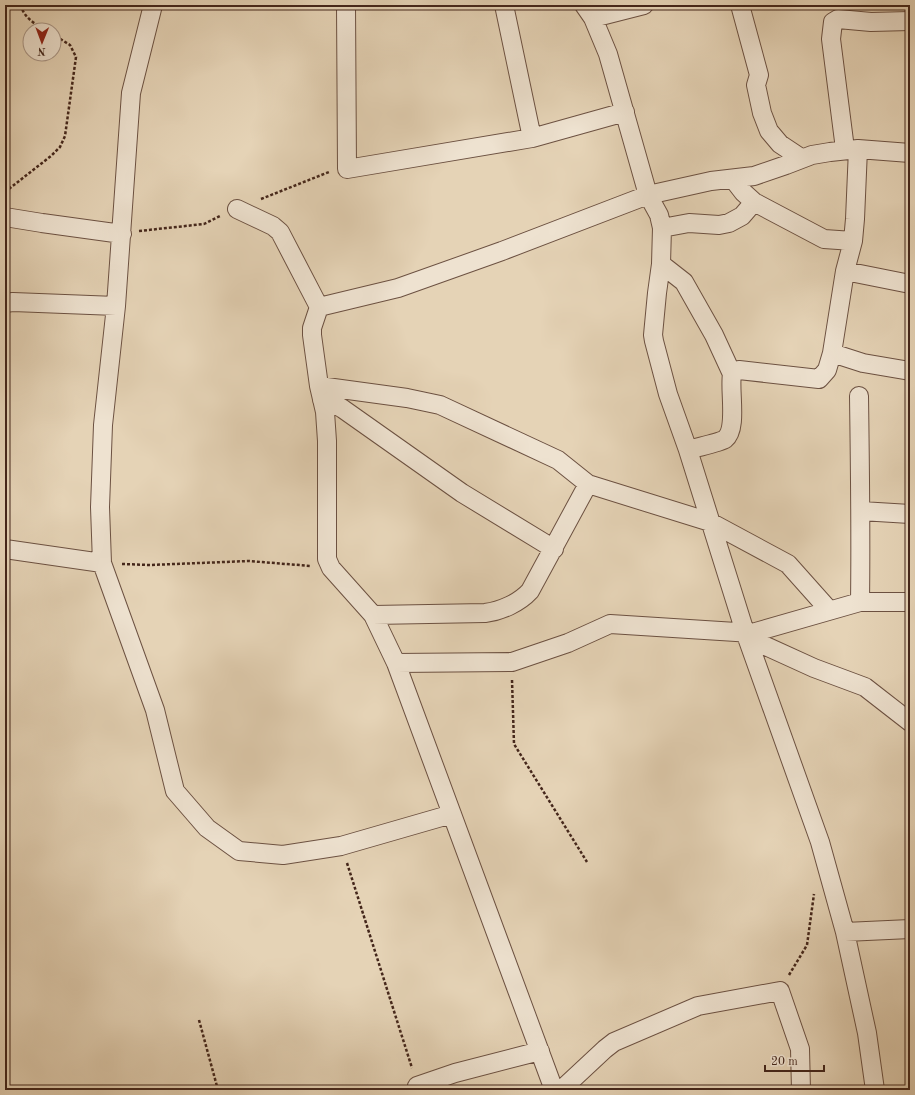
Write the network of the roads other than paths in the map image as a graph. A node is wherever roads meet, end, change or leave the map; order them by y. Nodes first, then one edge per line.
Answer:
1 (153, 5) edge
2 (346, 5) edge
3 (504, 5) edge
4 (644, 5) edge
5 (740, 5) edge
6 (588, 12) edge
7 (861, 13) edge
8 (910, 20) edge
9 (625, 112) junction
10 (532, 138) junction
11 (851, 149) junction
12 (910, 153) edge
13 (802, 158) junction
14 (733, 179) junction
15 (648, 195) junction
16 (754, 202) junction
17 (237, 209) dead end
18 (5, 217) edge
19 (662, 228) junction
20 (122, 234) junction
21 (853, 241) junction
22 (661, 264) junction
23 (845, 271) junction
24 (910, 284) edge
25 (5, 303) edge
26 (116, 306) junction
27 (318, 307) junction
28 (832, 353) junction
29 (910, 371) edge
30 (732, 374) junction
31 (321, 393) junction
32 (859, 396) dead end
33 (688, 450) junction
34 (588, 484) junction
35 (861, 511) junction
36 (910, 514) edge
37 (710, 522) junction
38 (5, 549) edge
39 (554, 549) junction
40 (102, 563) junction
41 (860, 602) junction
42 (910, 602) edge
43 (829, 610) junction
44 (373, 615) junction
45 (747, 636) junction
46 (396, 663) junction
47 (910, 722) edge
48 (452, 814) junction
49 (910, 929) edge
50 (845, 932) junction
51 (540, 1051) junction
52 (418, 1088) edge
53 (554, 1090) edge
54 (561, 1090) edge
55 (801, 1090) edge
56 (875, 1090) edge

1 - 20 street
2 - 10 street
3 - 10 street
4 - 6 street
5 - 13 street
6 - 9 street
7 - 8 street
7 - 11 street
9 - 10 street
9 - 15 street
11 - 12 street
11 - 13 street
11 - 21 street
13 - 14 street
14 - 15 street
14 - 16 street
15 - 19 street
15 - 27 street
16 - 19 street
16 - 21 street
17 - 27 street
18 - 20 street
19 - 22 street
20 - 26 street
21 - 23 street
22 - 30 street
22 - 33 street
23 - 24 street
23 - 28 street
25 - 26 street
26 - 40 street
27 - 31 street
28 - 29 street
28 - 30 street
30 - 33 street
31 - 34 street
31 - 39 street
31 - 44 street
32 - 35 street
33 - 37 street
34 - 37 street
34 - 39 street
35 - 36 street
35 - 41 street
37 - 43 street
37 - 45 street
38 - 40 street
39 - 44 street
40 - 48 street
41 - 42 street
41 - 43 street
43 - 45 street
44 - 46 street
45 - 46 street
45 - 47 street
45 - 50 street
46 - 48 street
48 - 51 street
49 - 50 street
50 - 56 street
51 - 52 street
51 - 53 street
54 - 55 street

